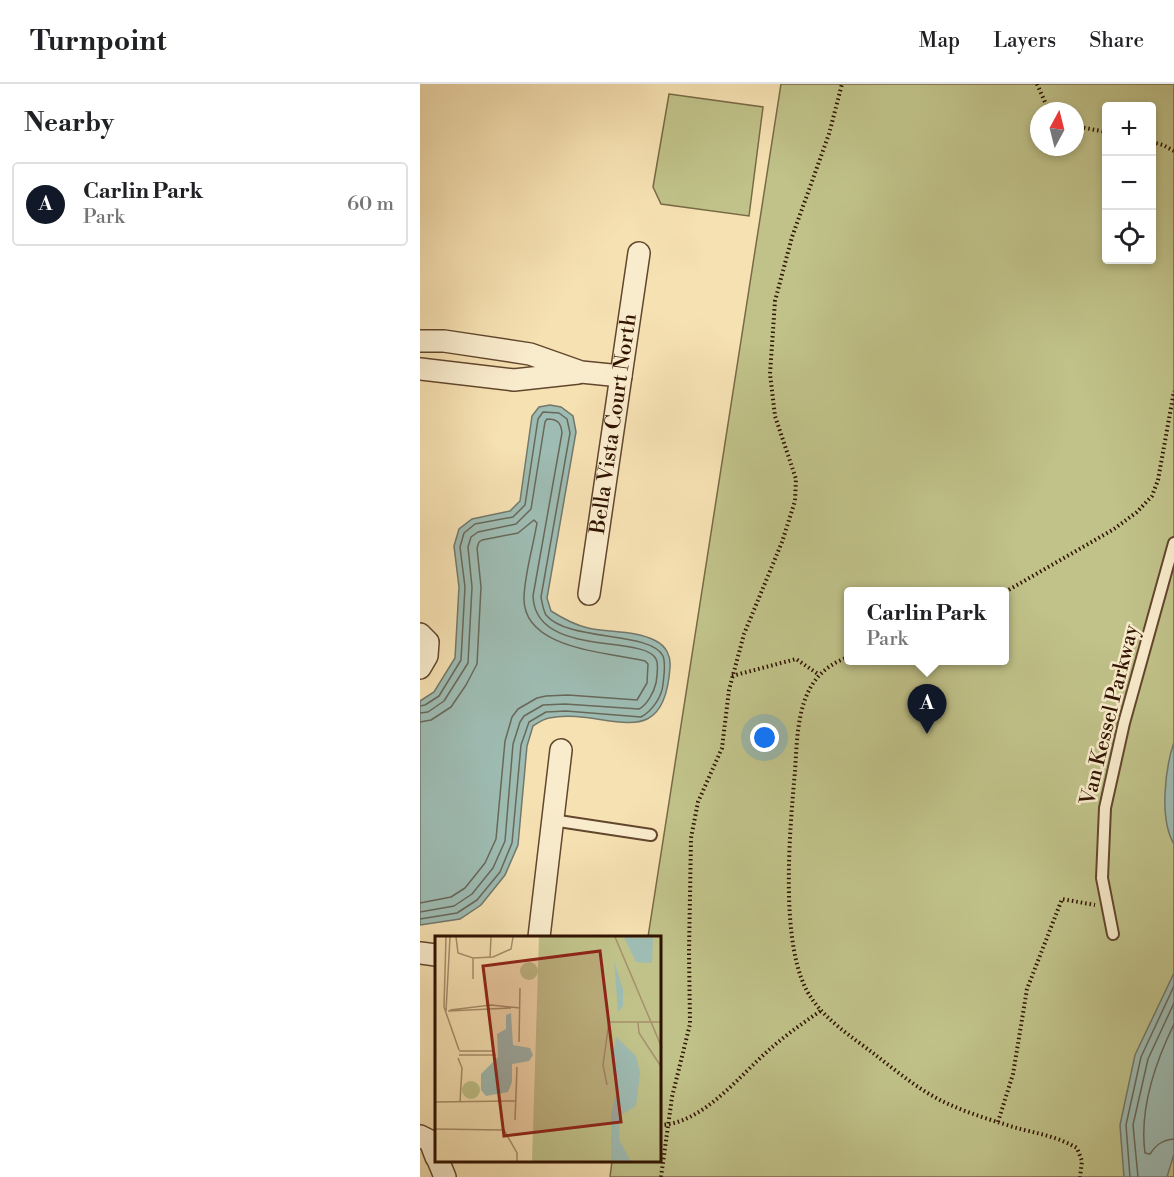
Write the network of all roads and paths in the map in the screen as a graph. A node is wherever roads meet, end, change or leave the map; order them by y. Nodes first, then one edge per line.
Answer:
1 (842, 84) edge
2 (1037, 84) edge
3 (1045, 102) edge
4 (1084, 128) edge
5 (1102, 131) edge
6 (1156, 143) edge
7 (1174, 151) edge
8 (639, 253) dead end
9 (420, 341) edge
10 (420, 369) edge
11 (581, 372) junction
12 (621, 376) junction
13 (1174, 391) edge
14 (1174, 543) edge
15 (1009, 589) edge
16 (589, 594) dead end
17 (420, 634) edge
18 (844, 659) edge
19 (420, 668) edge
20 (818, 674) junction
21 (732, 676) junction
22 (561, 750) dead end
23 (552, 820) junction
24 (651, 835) dead end
25 (1107, 907) junction
26 (1113, 934) dead end
27 (539, 936) edge
28 (420, 953) edge
29 (435, 955) edge
30 (822, 1010) junction
31 (998, 1122) junction
32 (662, 1125) edge
33 (669, 1125) junction
34 (420, 1136) edge
35 (435, 1154) edge
36 (438, 1162) edge
37 (445, 1177) edge
38 (661, 1177) edge
39 (1080, 1177) edge

1 - 21 path
2 - 3 path
4 - 5 path
6 - 7 path
8 - 12 street, Bella Vista Court North
9 - 11 street
10 - 11 street
11 - 12 street
12 - 16 street, Bella Vista Court North
13 - 15 path
14 - 25 lane, Van Kessel Parkway
17 - 19 street
18 - 20 path
20 - 21 path
20 - 30 path
21 - 33 path
22 - 23 street
23 - 24 lane
23 - 27 street
25 - 26 lane, Van Kessel Parkway
25 - 31 path
28 - 29 street
30 - 31 path
30 - 33 path
31 - 39 path
32 - 33 path
33 - 38 path
34 - 35 street
36 - 37 street

